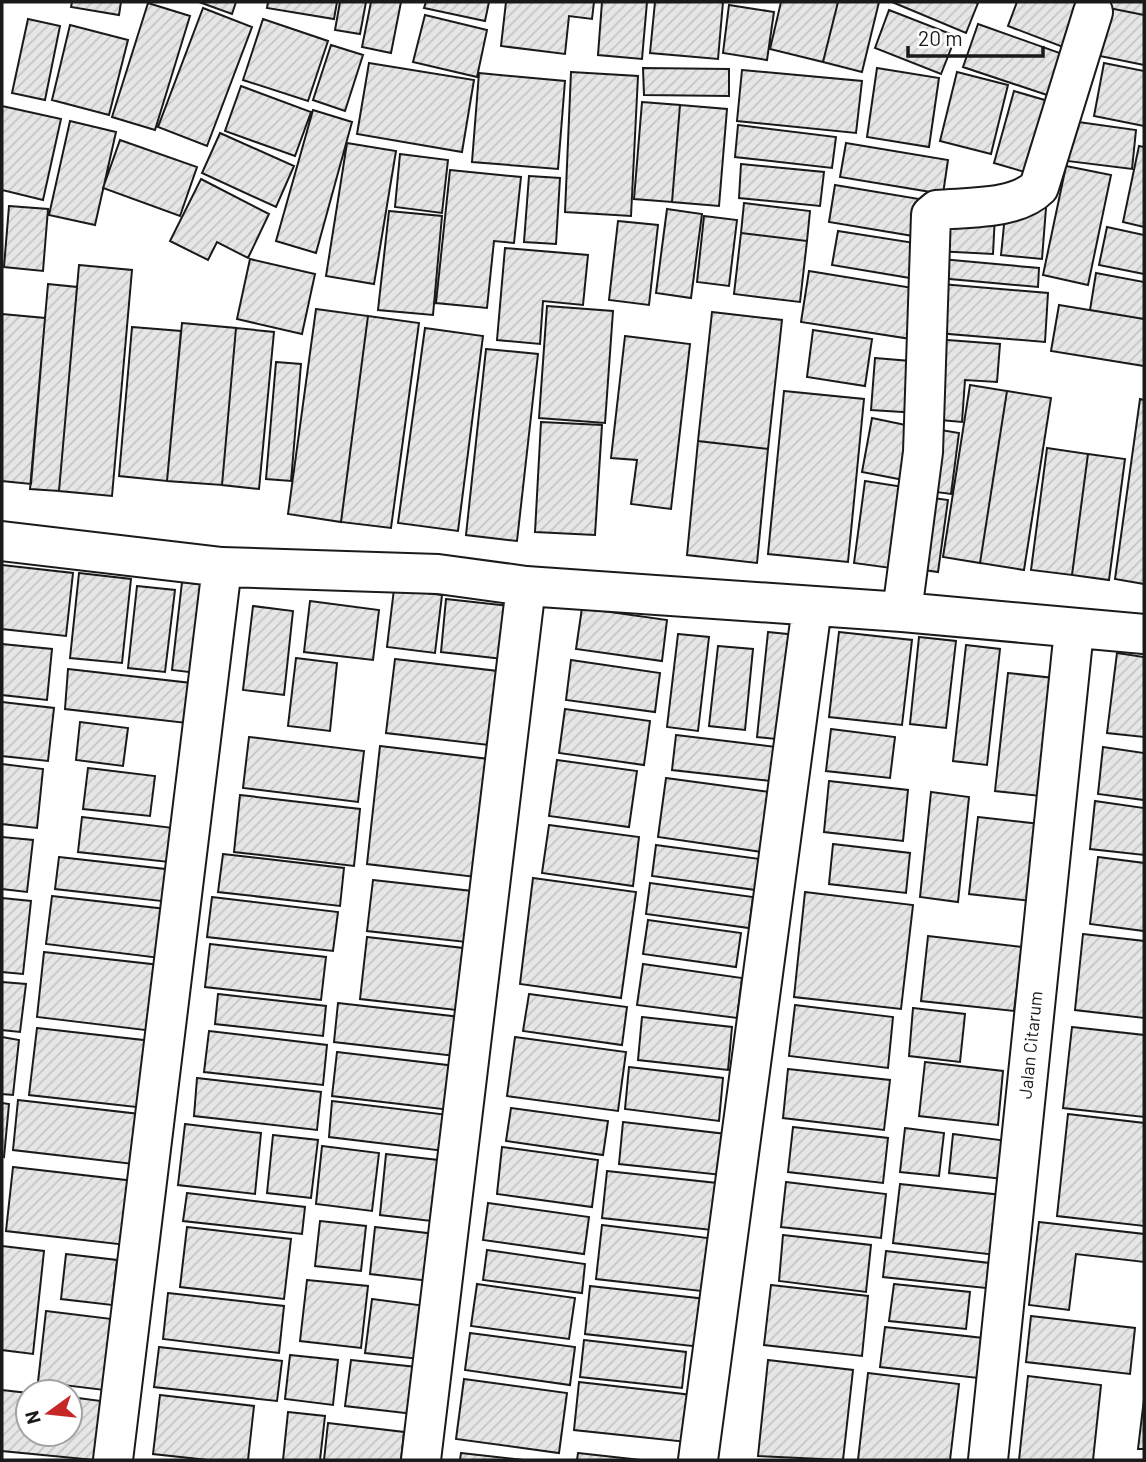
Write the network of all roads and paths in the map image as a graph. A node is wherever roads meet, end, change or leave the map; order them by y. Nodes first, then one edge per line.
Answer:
1 (1093, 12) dead end
2 (2, 541) edge
3 (222, 567) junction
4 (526, 586) junction
5 (812, 607) junction
6 (902, 612) junction
7 (1074, 630) junction
8 (1144, 634) edge
9 (113, 1460) edge
10 (421, 1460) edge
11 (698, 1460) edge
12 (988, 1460) edge

1 - 6 street
2 - 3 street
3 - 4 street
3 - 9 street
4 - 5 street
4 - 10 street
5 - 6 street
5 - 11 street
6 - 7 street
7 - 8 street
7 - 12 street, Jalan Citarum

